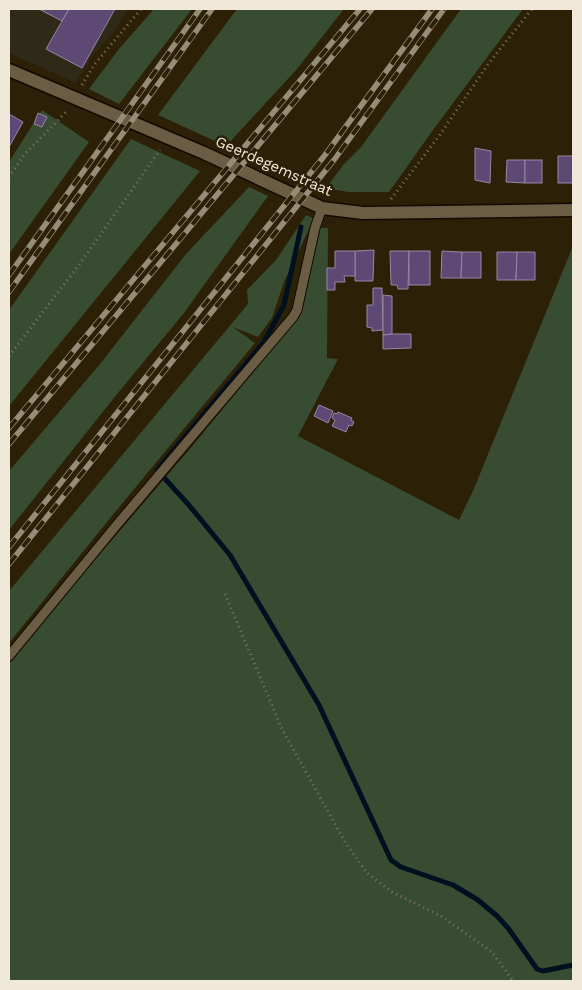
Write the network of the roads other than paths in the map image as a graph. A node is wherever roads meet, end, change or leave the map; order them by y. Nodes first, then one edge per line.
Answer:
1 (9, 70) edge
2 (322, 208) junction
3 (573, 210) edge
4 (9, 656) edge

1 - 2 street, Geerdegemstraat
2 - 3 street, Geerdegemstraat
2 - 4 lane

